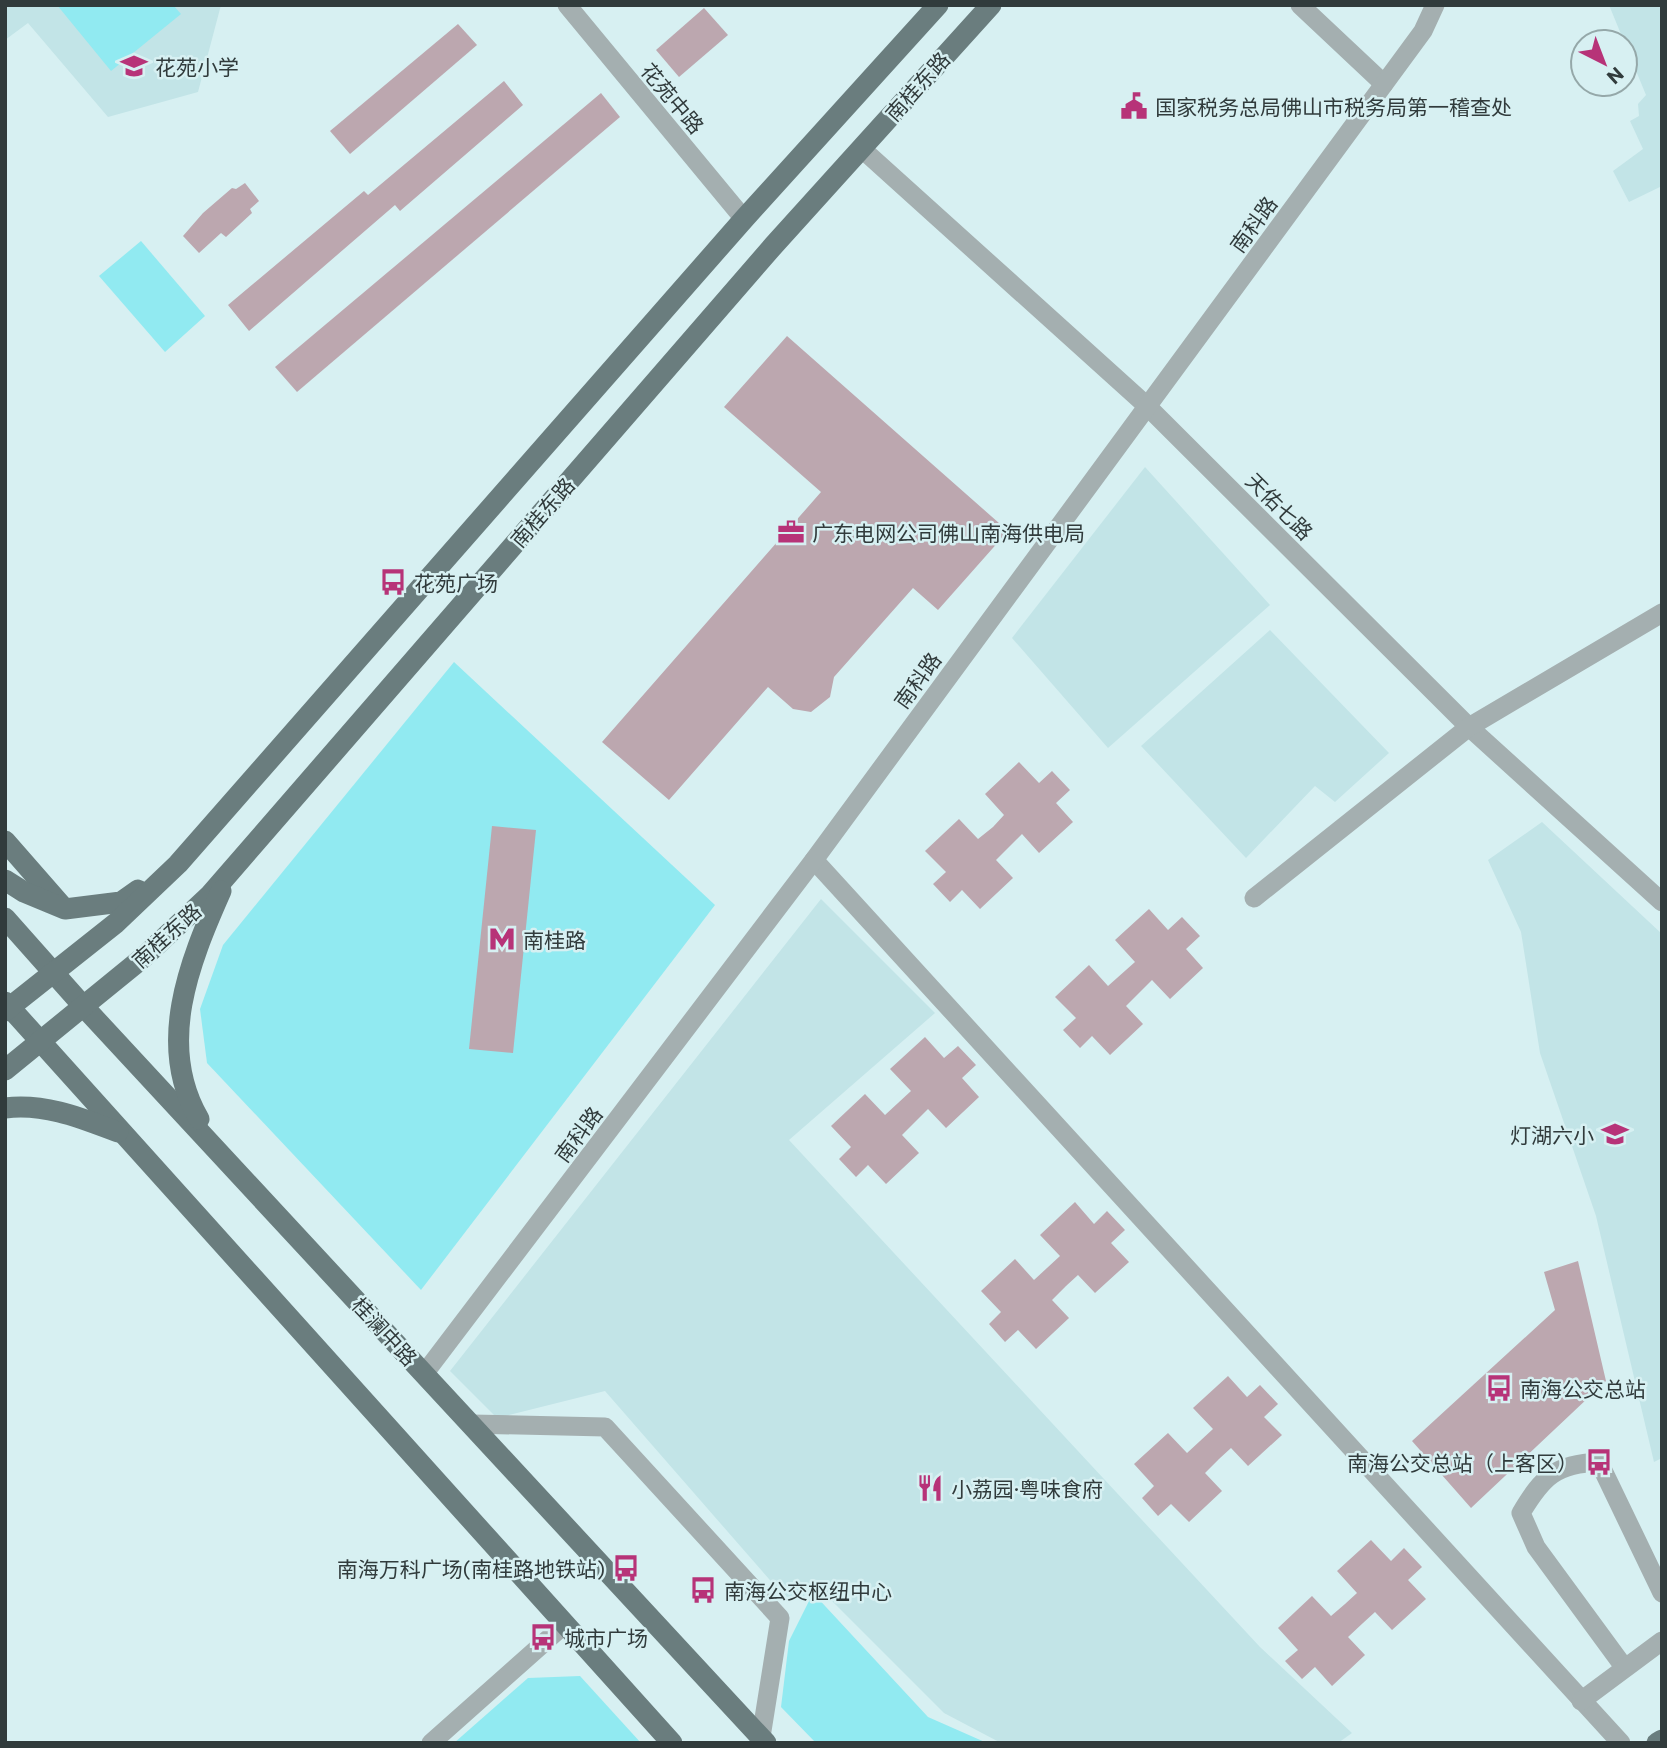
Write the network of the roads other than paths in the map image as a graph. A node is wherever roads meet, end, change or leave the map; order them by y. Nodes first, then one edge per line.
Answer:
1 (566, 5) edge
2 (938, 5) edge
3 (990, 5) edge
4 (1300, 5) edge
5 (1435, 5) edge
6 (1384, 84) junction
7 (861, 148) junction
8 (744, 219) junction
9 (1147, 406) junction
10 (1662, 613) edge
11 (1469, 727) junction
12 (5, 841) edge
13 (188, 853) junction
14 (814, 860) junction
15 (229, 873) junction
16 (5, 880) edge
17 (1254, 898) dead end
18 (1662, 902) edge
19 (65, 909) junction
20 (5, 918) edge
21 (54, 973) junction
22 (7, 1007) edge
23 (84, 1007) junction
24 (41, 1042) junction
25 (5, 1070) edge
26 (5, 1108) edge
27 (123, 1134) junction
28 (220, 1154) junction
29 (424, 1374) junction
30 (471, 1424) junction
31 (1662, 1592) edge
32 (565, 1624) junction
33 (1662, 1641) edge
34 (1624, 1667) junction
35 (1581, 1701) junction
36 (764, 1740) edge
37 (431, 1743) edge
38 (672, 1743) edge
39 (1620, 1743) edge

1 - 8 street, 花苑中路
2 - 8 main road, 南桂东路
3 - 7 main road, 南桂东路
4 - 6 street
5 - 6 street, 南科路
6 - 9 street, 南科路
7 - 9 street, 天佑七路
7 - 15 main road, 南桂东路
8 - 13 main road, 南桂东路
9 - 11 street, 天佑七路
9 - 14 street, 南科路
10 - 11 street
11 - 17 street
11 - 18 street, 天佑七路
12 - 19 main road
13 - 19 main road
13 - 21 main road, 南桂东路
14 - 29 street, 南科路
14 - 35 street
15 - 23 main road, 南桂东路
15 - 28 main road
16 - 19 main road
20 - 21 main road, 桂澜中路
21 - 22 main road, 南桂东路
21 - 23 main road, 桂澜中路
22 - 24 main road
23 - 24 main road, 南桂东路
23 - 28 main road, 桂澜中路
24 - 25 main road, 南桂东路
24 - 27 main road
26 - 27 main road
27 - 32 main road
28 - 29 main road, 桂澜中路
29 - 30 main road, 桂澜中路
30 - 36 main road, 桂澜中路
30 - 36 street
31 - 34 street
32 - 37 street
32 - 38 main road
33 - 34 street
34 - 35 street
35 - 39 street

